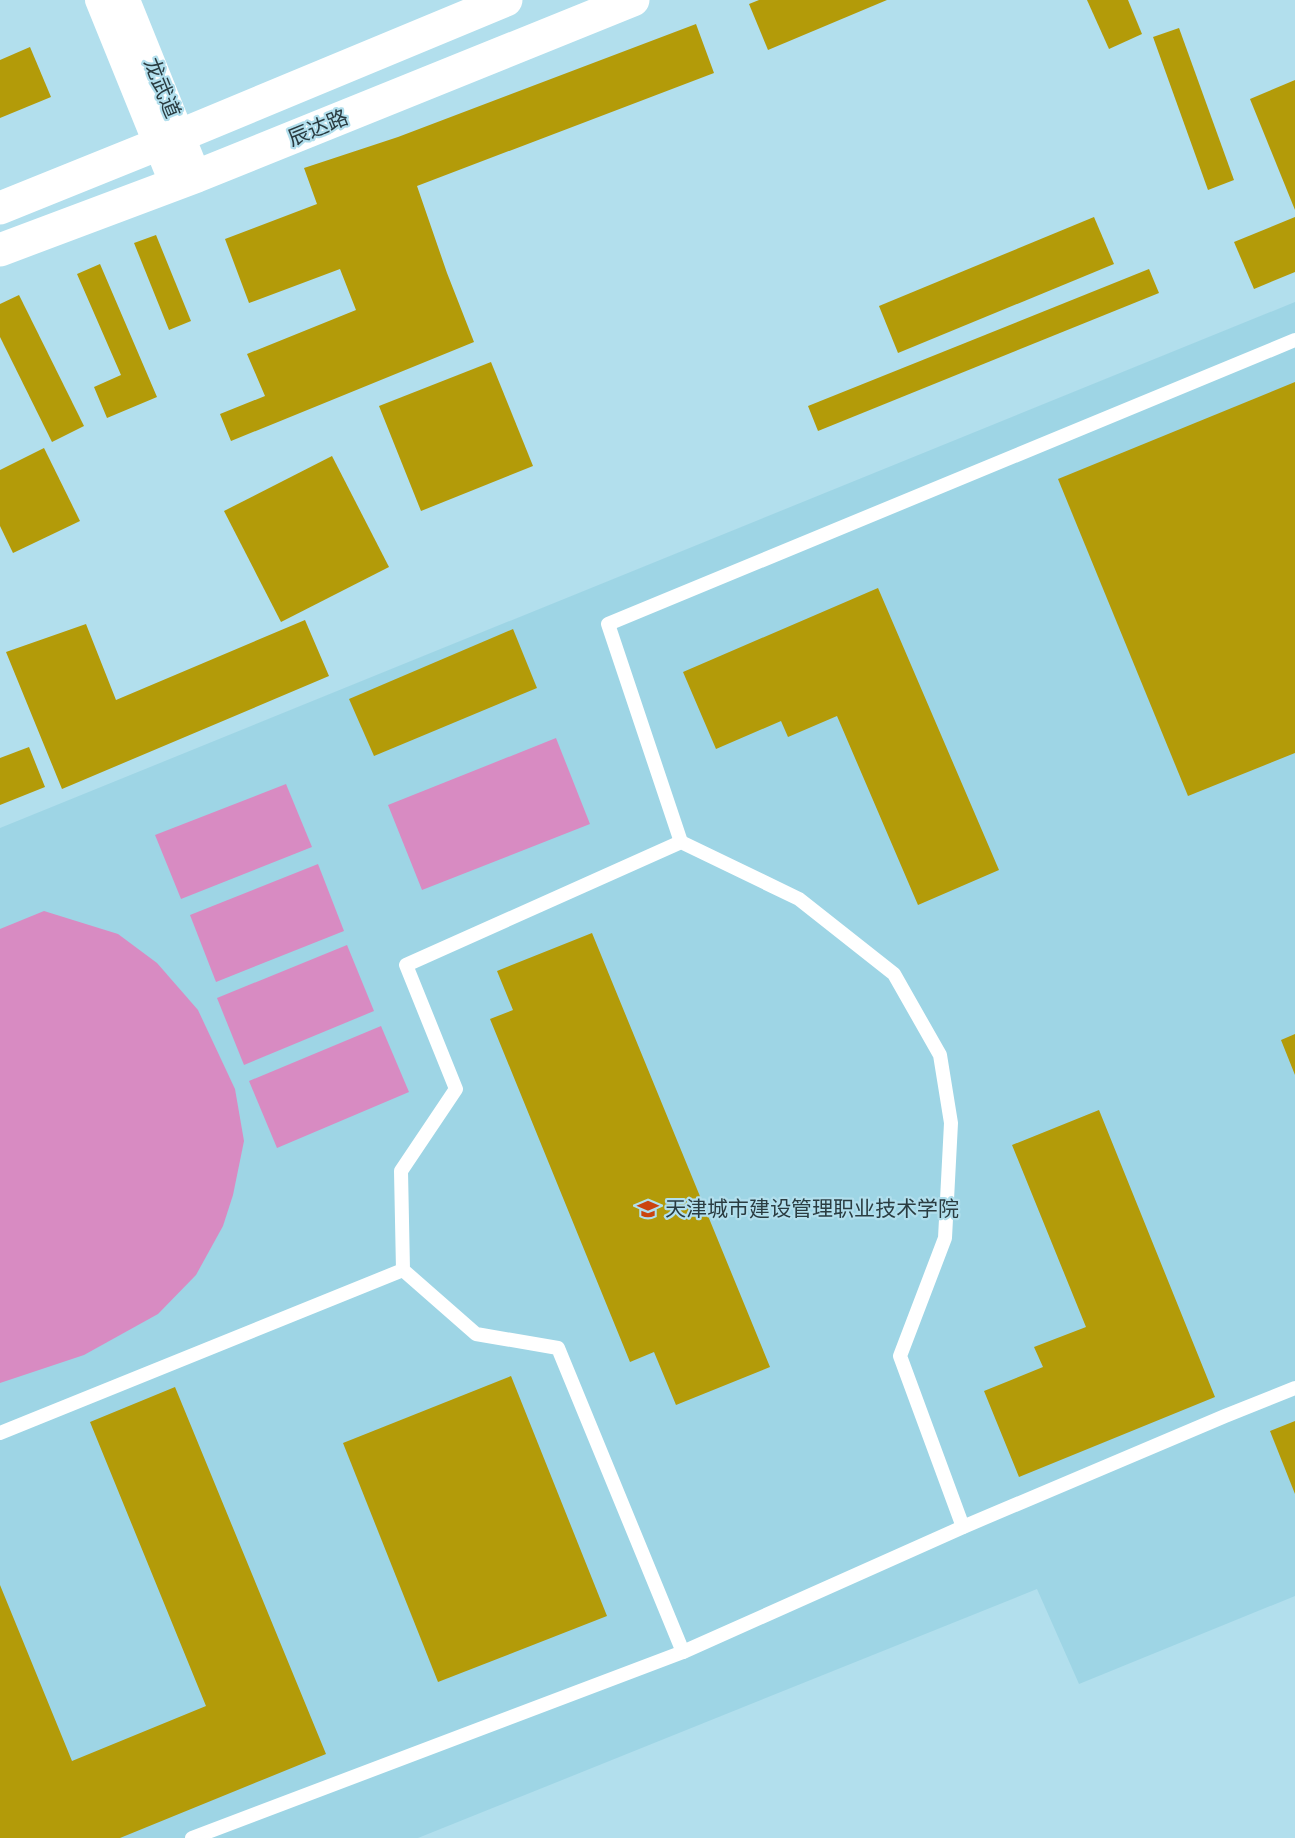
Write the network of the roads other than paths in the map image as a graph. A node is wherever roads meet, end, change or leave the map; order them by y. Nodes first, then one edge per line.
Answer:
1 (99, 0) edge
2 (126, 0) edge
3 (506, 0) edge
4 (633, 0) edge
5 (170, 139) junction
6 (186, 180) junction
7 (0, 208) edge
8 (0, 250) edge
9 (1295, 340) edge
10 (681, 842) junction
11 (403, 1270) junction
12 (1295, 1388) edge
13 (0, 1433) edge
14 (963, 1527) junction
15 (683, 1652) junction
16 (192, 1838) edge

1 - 5 street
2 - 5 street, 龙武道
3 - 5 street
4 - 6 street, 辰达路
5 - 6 street, 龙武道
5 - 7 street
6 - 8 street, 辰达路
9 - 10 lane
10 - 11 lane
10 - 14 lane
11 - 13 lane
11 - 15 lane
12 - 14 lane
14 - 15 lane
15 - 16 lane

